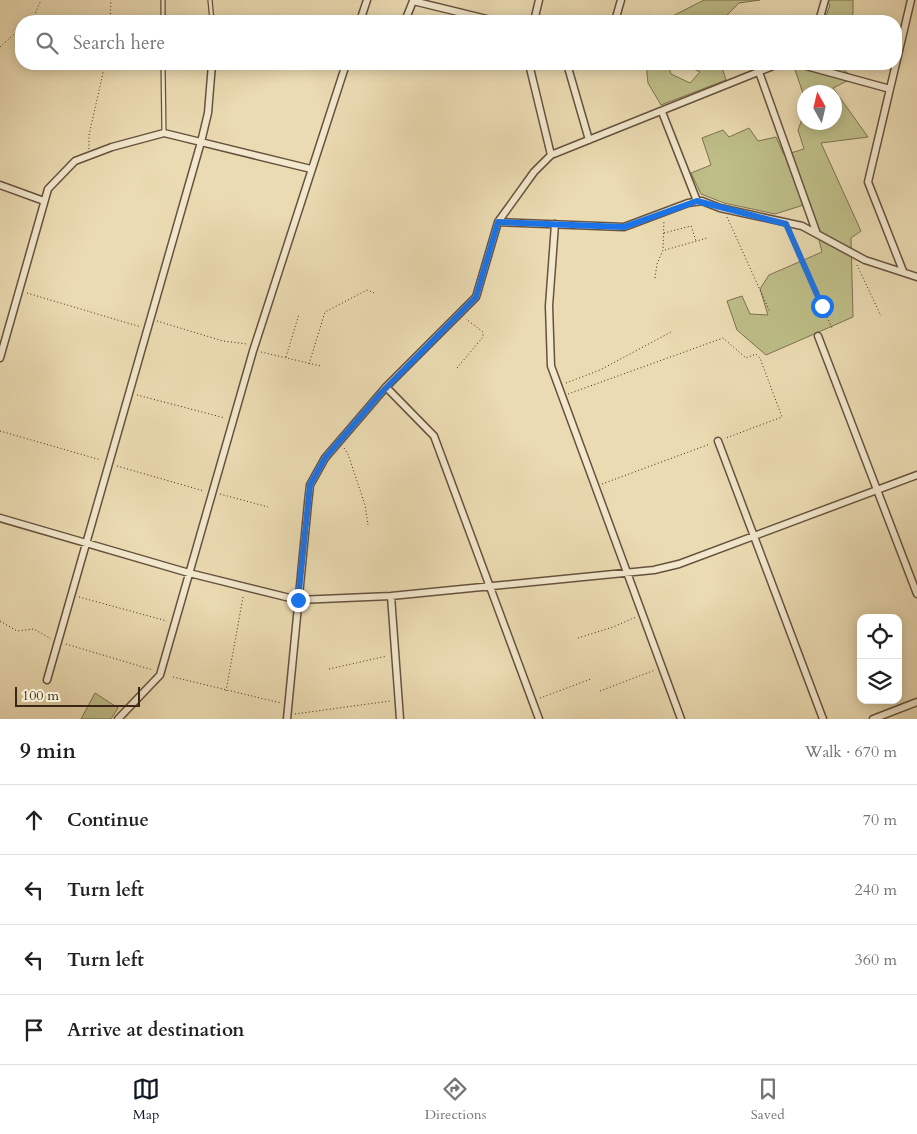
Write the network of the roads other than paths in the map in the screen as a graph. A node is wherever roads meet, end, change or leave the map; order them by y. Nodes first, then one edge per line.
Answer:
1 (164, 0) edge
2 (210, 0) edge
3 (367, 0) edge
4 (539, 0) edge
5 (621, 0) edge
6 (825, 0) edge
7 (911, 0) edge
8 (424, 2) edge
9 (462, 13) joint
10 (163, 15) edge
11 (211, 15) edge
12 (362, 15) edge
13 (408, 15) edge
14 (470, 15) edge
15 (535, 15) edge
16 (617, 15) edge
17 (821, 15) edge
18 (902, 38) edge
19 (163, 70) edge
20 (212, 70) edge
21 (344, 70) edge
22 (530, 70) edge
23 (570, 70) edge
24 (764, 70) edge
25 (821, 70) edge
26 (894, 70) edge
27 (759, 72) junction
28 (890, 89) junction
29 (662, 112) junction
30 (164, 133) junction
31 (589, 140) junction
32 (201, 142) junction
33 (551, 155) junction
34 (311, 169) junction
35 (0, 185) edge
36 (44, 201) junction
37 (697, 201) junction
38 (498, 222) junction
39 (555, 224) junction
40 (816, 234) junction
41 (903, 271) junction
42 (917, 277) edge
43 (818, 336) dead end
44 (0, 358) edge
45 (386, 387) junction
46 (718, 441) road end
47 (917, 475) edge
48 (878, 489) junction
49 (0, 518) edge
50 (753, 536) junction
51 (86, 543) junction
52 (189, 573) junction
53 (626, 574) junction
54 (490, 586) junction
55 (917, 594) edge
56 (391, 596) junction
57 (298, 600) junction
58 (47, 680) dead end
59 (917, 702) edge
60 (287, 716) edge
61 (118, 719) edge
62 (400, 719) edge
63 (539, 719) edge
64 (681, 719) edge
65 (823, 719) edge
66 (873, 719) edge

1 - 10 lane
2 - 11 lane
3 - 12 street
4 - 15 street
5 - 16 street
6 - 17 street
7 - 18 street
8 - 9 street
8 - 13 street
9 - 14 street
19 - 30 lane
20 - 32 street
21 - 34 street
22 - 33 street
23 - 31 street
24 - 27 street
25 - 28 street
26 - 28 street
27 - 29 street
27 - 40 street
28 - 41 street
29 - 31 street
29 - 37 street
30 - 32 street
30 - 36 street
31 - 33 street
32 - 34 street
32 - 51 street
33 - 38 street
34 - 52 street
35 - 36 street
36 - 44 street
37 - 39 street
37 - 40 street
38 - 39 street
38 - 45 street
39 - 53 street
40 - 41 street
41 - 42 street
43 - 48 street
45 - 54 street
45 - 57 street
46 - 50 street
47 - 48 street
48 - 50 street
48 - 55 street
49 - 51 street
50 - 53 street
50 - 65 street
51 - 52 street
51 - 58 street
52 - 57 street
52 - 61 street
53 - 54 street
53 - 64 street
54 - 56 street
54 - 63 street
56 - 57 street
56 - 62 street
57 - 60 street
59 - 66 street

